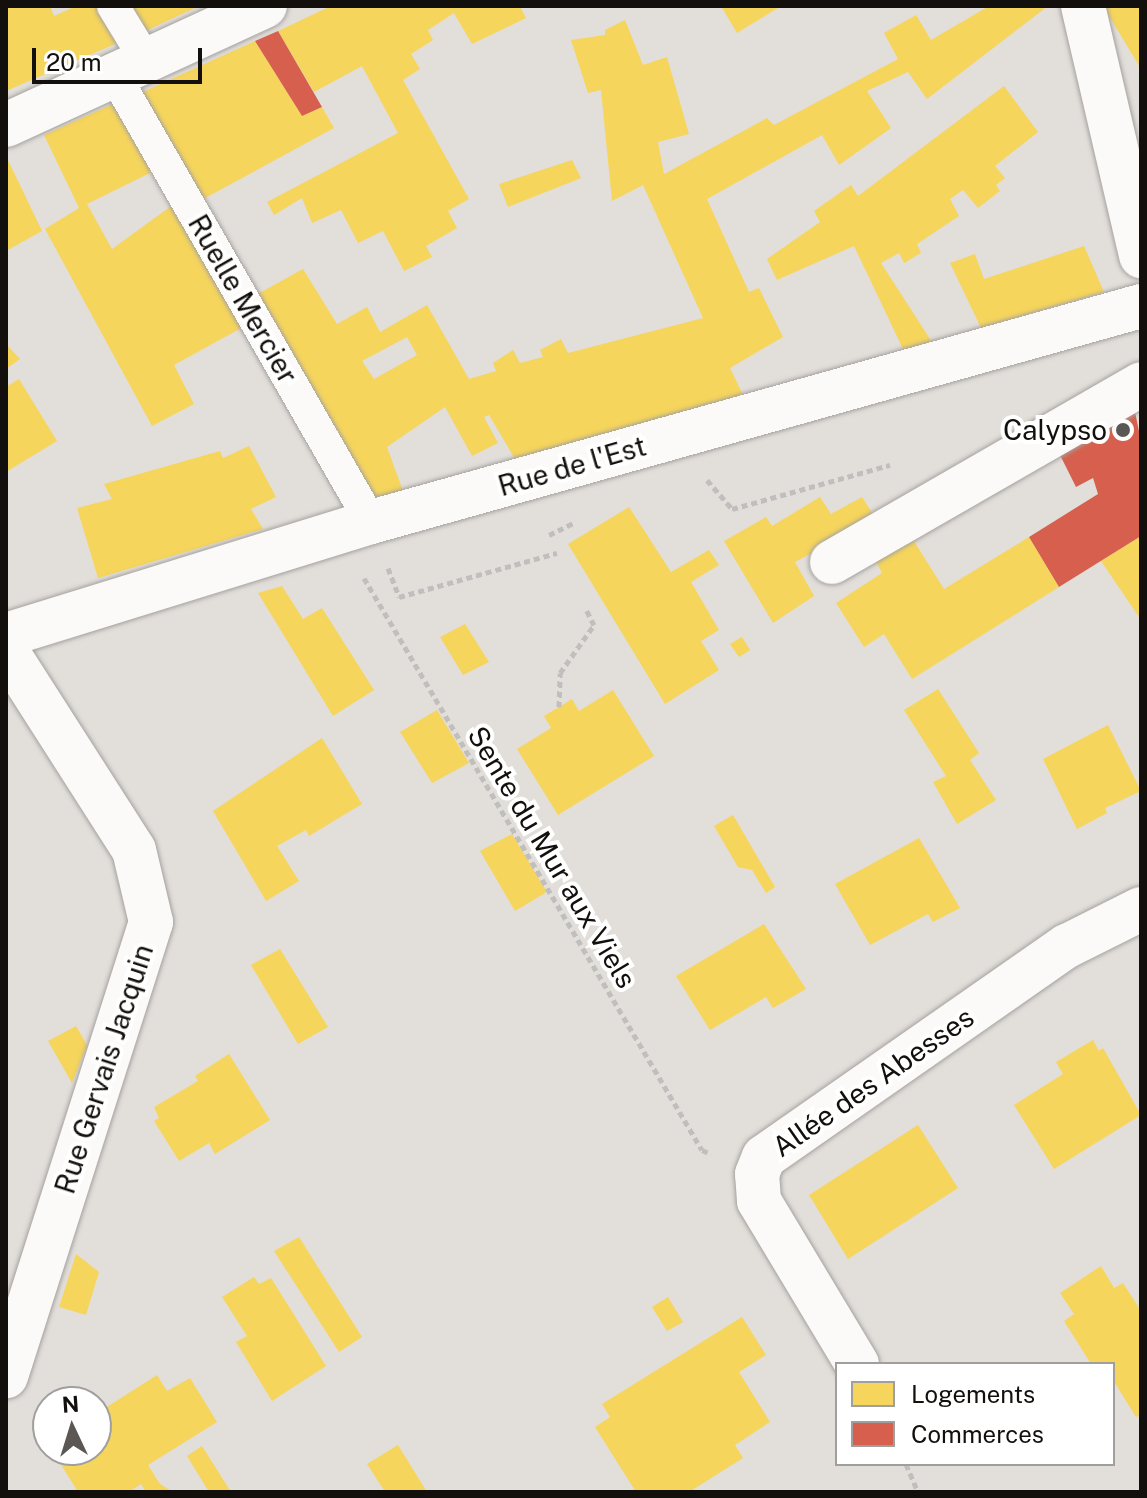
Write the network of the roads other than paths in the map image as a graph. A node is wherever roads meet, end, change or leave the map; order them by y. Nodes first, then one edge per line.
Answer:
1 (113, 6) edge
2 (265, 6) edge
3 (1083, 6) edge
4 (131, 69) junction
5 (6, 125) edge
6 (1141, 256) edge
7 (1141, 306) edge
8 (1141, 384) edge
9 (354, 527) junction
10 (832, 562) dead end
11 (10, 651) edge
12 (1141, 909) edge
13 (856, 1362) edge
14 (6, 1376) edge

1 - 4 lane, Ruelle Mercier
2 - 4 street
3 - 6 street
4 - 5 street
4 - 9 lane, Ruelle Mercier
7 - 9 street, Rue de l'Est
8 - 10 street
9 - 11 street, Rue de l'Est
11 - 14 street, Rue Gervais Jacquin
12 - 13 street, Allée des Abesses

